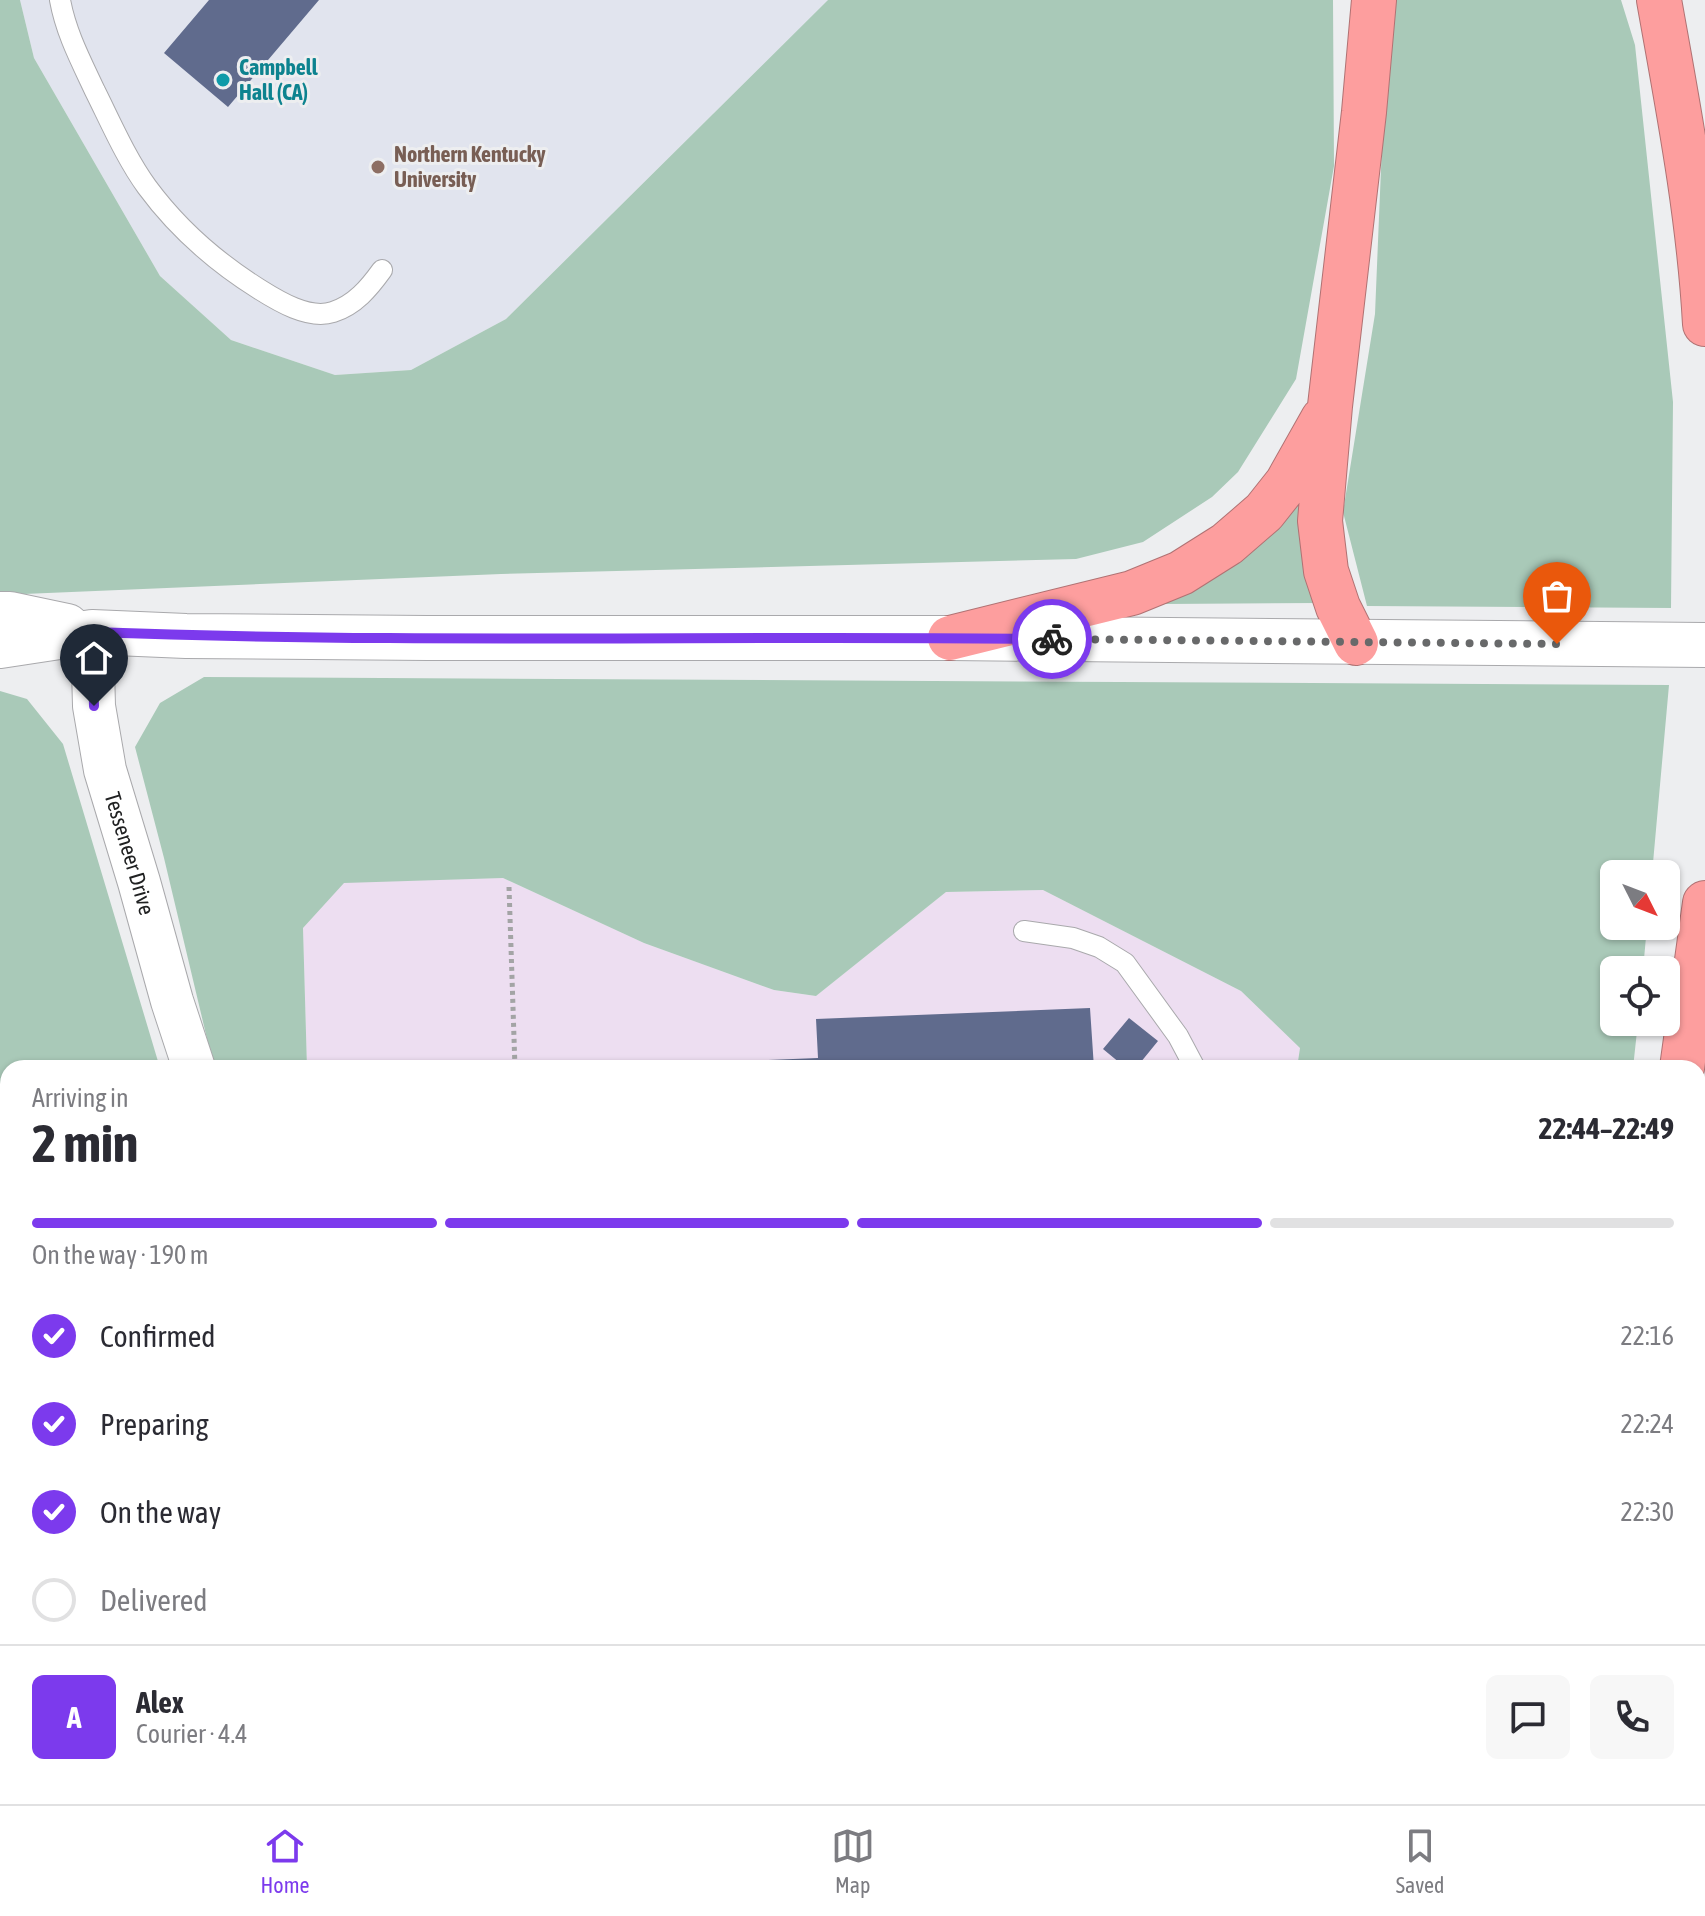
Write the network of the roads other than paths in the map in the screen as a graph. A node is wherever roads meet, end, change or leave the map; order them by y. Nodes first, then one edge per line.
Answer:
1 (60, 0) edge
2 (1374, 0) edge
3 (1659, 0) edge
4 (382, 270) dead end
5 (1705, 324) edge
6 (1330, 406) junction
7 (0, 614) edge
8 (92, 632) junction
9 (950, 638) junction
10 (1356, 643) junction
11 (1705, 645) edge
12 (0, 646) edge
13 (1705, 903) edge
14 (1024, 931) dead end
15 (191, 1060) edge
16 (1191, 1060) edge
17 (1683, 1060) edge

1 - 4 lane
2 - 6 highway
3 - 5 highway
6 - 9 highway
6 - 10 highway
7 - 8 main road
8 - 9 main road
8 - 12 main road
8 - 15 street, Tesseneer Drive
9 - 10 main road
10 - 11 main road
13 - 17 highway
14 - 16 lane

